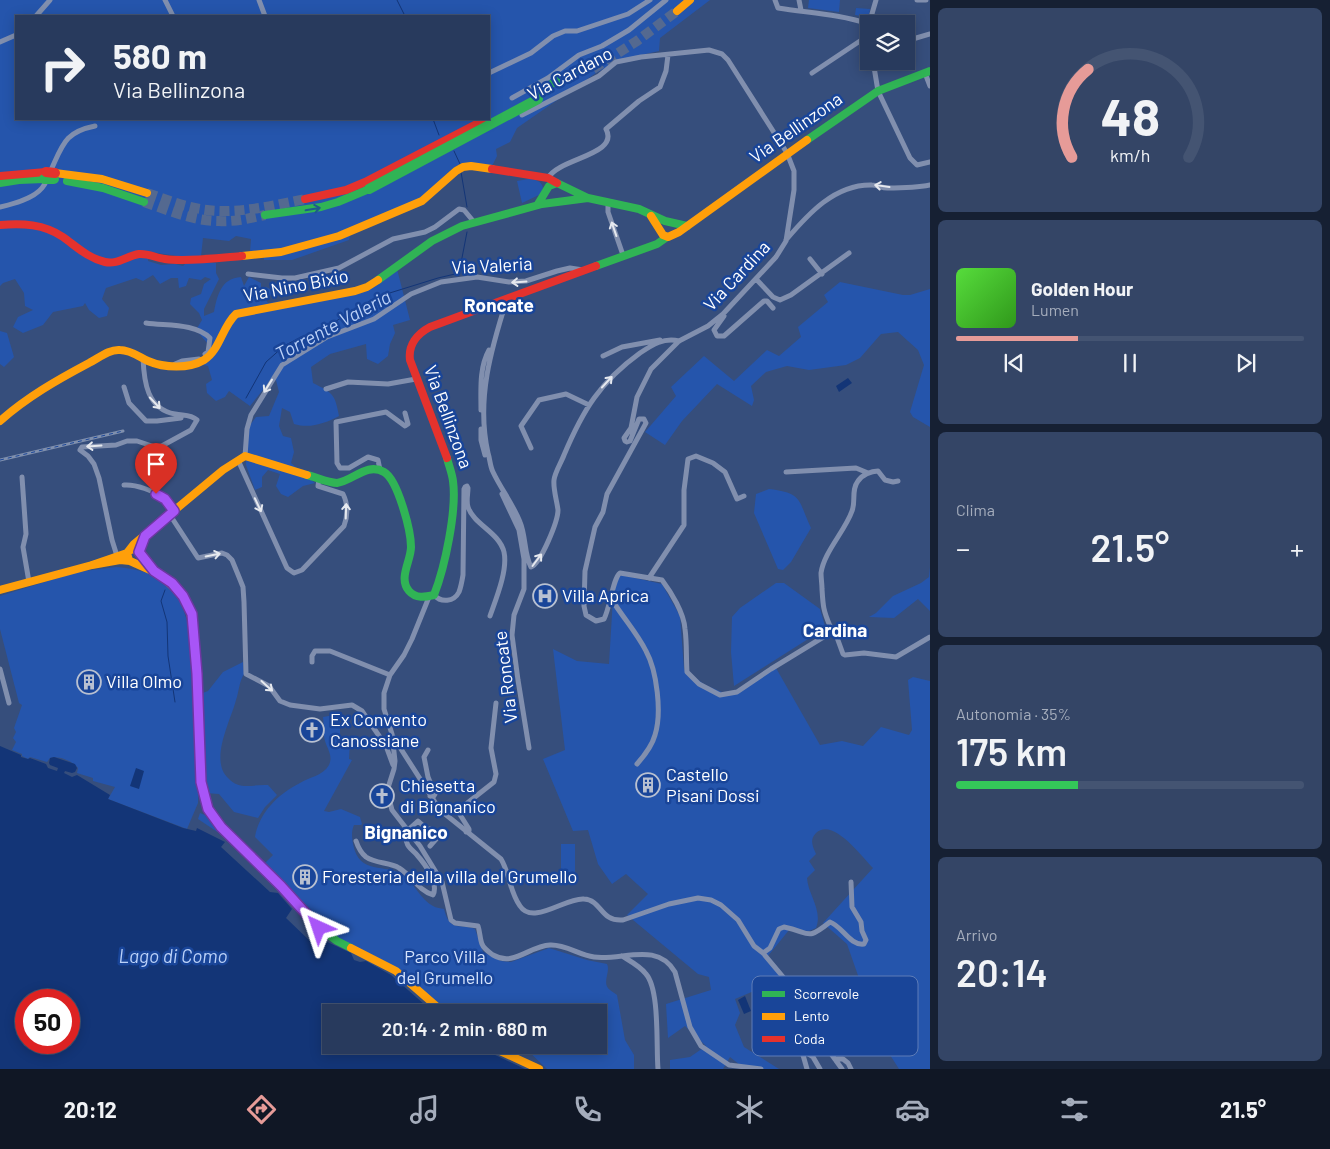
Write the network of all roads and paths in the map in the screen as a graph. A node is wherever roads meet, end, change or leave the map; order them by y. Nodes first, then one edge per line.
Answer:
1 (50, 0) edge
2 (165, 0) edge
3 (259, 0) edge
4 (650, 0) edge
5 (690, 0) edge
6 (775, 0) edge
7 (799, 0) edge
8 (876, 0) edge
9 (917, 0) edge
10 (926, 0) edge
11 (674, 4) edge
12 (801, 10) junction
13 (37, 15) edge
14 (172, 15) edge
15 (265, 15) edge
16 (872, 15) edge
17 (860, 21) edge
18 (930, 34) edge
19 (15, 35) edge
20 (915, 38) edge
21 (860, 41) edge
22 (0, 42) edge
23 (668, 55) junction
24 (592, 66) tunnel mouth
25 (874, 70) edge
26 (927, 72) edge
27 (490, 73) edge
28 (812, 73) dead end
29 (930, 86) edge
30 (878, 91) junction
31 (536, 96) junction
32 (512, 98) dead end
33 (522, 115) dead end
34 (490, 117) edge
35 (483, 120) edge
36 (95, 126) dead end
37 (787, 153) junction
38 (930, 162) edge
39 (0, 176) edge
40 (50, 176) junction
41 (552, 181) junction
42 (0, 184) edge
43 (367, 185) junction
44 (930, 185) edge
45 (548, 190) junction
46 (146, 198) tunnel mouth
47 (588, 198) junction
48 (305, 199) tunnel mouth
49 (558, 200) junction
50 (608, 202) junction
51 (538, 204) junction
52 (0, 207) edge
53 (265, 215) tunnel mouth
54 (474, 222) junction
55 (0, 225) edge
56 (666, 229) junction
57 (786, 241) junction
58 (849, 253) dead end
59 (623, 255) junction
60 (810, 259) dead end
61 (583, 270) junction
62 (248, 274) dead end
63 (822, 274) junction
64 (756, 280) junction
65 (741, 294) junction
66 (502, 301) junction
67 (773, 308) dead end
68 (146, 323) dead end
69 (499, 324) junction
70 (663, 340) junction
71 (679, 341) junction
72 (492, 346) junction
73 (603, 356) dead end
74 (143, 358) junction
75 (170, 366) junction
76 (416, 379) junction
77 (124, 387) dead end
78 (326, 389) dead end
79 (589, 405) junction
80 (405, 413) dead end
81 (194, 418) junction
82 (0, 421) edge
83 (531, 448) dead end
84 (242, 458) junction
85 (380, 470) junction
86 (786, 472) dead end
87 (868, 472) junction
88 (22, 477) dead end
89 (319, 479) junction
90 (898, 481) dead end
91 (124, 485) dead end
92 (744, 496) dead end
93 (172, 513) junction
94 (133, 555) junction
95 (117, 556) junction
96 (92, 565) junction
97 (649, 578) junction
98 (29, 582) junction
99 (0, 590) edge
100 (432, 596) junction
101 (611, 601) junction
102 (490, 616) dead end
103 (832, 629) junction
104 (930, 637) edge
105 (312, 662) dead end
106 (0, 669) edge
107 (390, 675) junction
108 (0, 695) edge
109 (7, 695) junction
110 (9, 703) dead end
111 (496, 703) dead end
112 (392, 734) junction
113 (530, 748) dead end
114 (428, 750) dead end
115 (636, 764) dead end
116 (394, 769) junction
117 (430, 796) junction
118 (408, 831) junction
119 (466, 832) junction
120 (356, 841) dead end
121 (430, 846) dead end
122 (851, 882) dead end
123 (763, 953) junction
124 (621, 956) junction
125 (781, 976) edge
126 (434, 1004) edge
127 (506, 1054) edge
128 (803, 1056) edge
129 (811, 1056) edge
130 (834, 1056) edge
131 (836, 1059) junction
132 (539, 1069) edge
133 (658, 1069) edge
134 (761, 1069) edge
135 (807, 1069) edge
136 (820, 1069) edge
137 (842, 1069) edge
138 (851, 1069) edge

1 - 13 street
2 - 14 street
3 - 15 street
4 - 27 street, Via Cardano
5 - 11 main road
6 - 12 street
7 - 12 street
8 - 16 street
9 - 10 street
11 - 32 street, Via Cardano
12 - 17 street
18 - 20 street
19 - 22 street
21 - 28 street
23 - 33 street, Via Cardano
23 - 37 street, Via Cardano
23 - 41 street
24 - 31 main road
25 - 30 street
26 - 29 street
26 - 30 main road, Via Bellinzona
30 - 37 main road, Via Bellinzona
30 - 38 street
31 - 34 main road
31 - 43 main road, bridge
35 - 43 main road
36 - 52 street
37 - 56 main road, Via Bellinzona
37 - 57 street, Via Cardina
39 - 40 main road
40 - 42 main road
40 - 46 main road
41 - 45 main road
41 - 47 main road
41 - 49 main road
41 - 55 main road
43 - 48 main road
53 -> 43 main road
44 -> 57 street
45 - 49 main road
45 - 51 main road
47 - 49 main road, Via Nino Bixio
47 - 50 main road
49 - 51 main road, Via Nino Bixio
50 - 56 main road
59 -> 50 street
51 - 54 main road, Via Nino Bixio
54 - 62 street
54 - 75 main road, Via Nino Bixio
56 - 59 main road, Via Bellinzona
57 - 64 street, Via Cardina
58 - 63 street
59 - 61 main road, Via Bellinzona
60 - 63 street
61 - 66 main road, Via Bellinzona
61 -> 84 street, Via Valeria
63 - 64 street
64 - 65 street, Via Cardina
65 - 67 street
65 - 71 street, Via Cardina
66 - 69 street
66 - 69 street
66 - 76 main road, Via Bellinzona
68 - 75 street
69 - 72 street
70 - 71 street
70 - 73 street
79 -> 70 street
71 - 101 street
72 -> 79 street
72 - 113 street, Via Roncate
74 - 75 main road, Via Nino Bixio
74 -> 81 street
74 - 82 main road, Via Nino Bixio
76 - 78 street
76 - 100 main road, Via Bellinzona
77 - 81 street
79 - 83 street
80 - 85 street
81 -> 95 street
84 - 89 main road
84 -> 89 street
84 - 93 main road
85 - 89 main road
85 - 100 main road
86 - 87 street
87 - 90 street
87 - 103 street
88 - 98 street
91 - 93 street
92 - 97 street
93 - 94 main road
93 -> 116 street
94 - 95 main road
94 - 96 main road
94 - 126 main road
95 - 96 main road
96 - 98 main road
97 - 101 street
97 - 103 street
98 - 99 main road
100 - 102 street
100 - 107 street
101 - 115 street
103 - 104 street
105 - 107 street
106 - 109 street
107 - 112 street
108 - 109 street
109 - 110 street
111 - 119 street
112 - 116 street
112 - 117 street
114 - 117 street
116 - 118 street
117 - 119 street
118 - 120 street
118 - 121 street
118 - 124 street
119 - 123 street
122 - 123 street
123 - 125 street
124 - 133 street
124 - 134 street
127 - 132 main road
128 - 135 street
129 - 136 street
130 - 131 street
131 - 137 street
131 - 138 street

